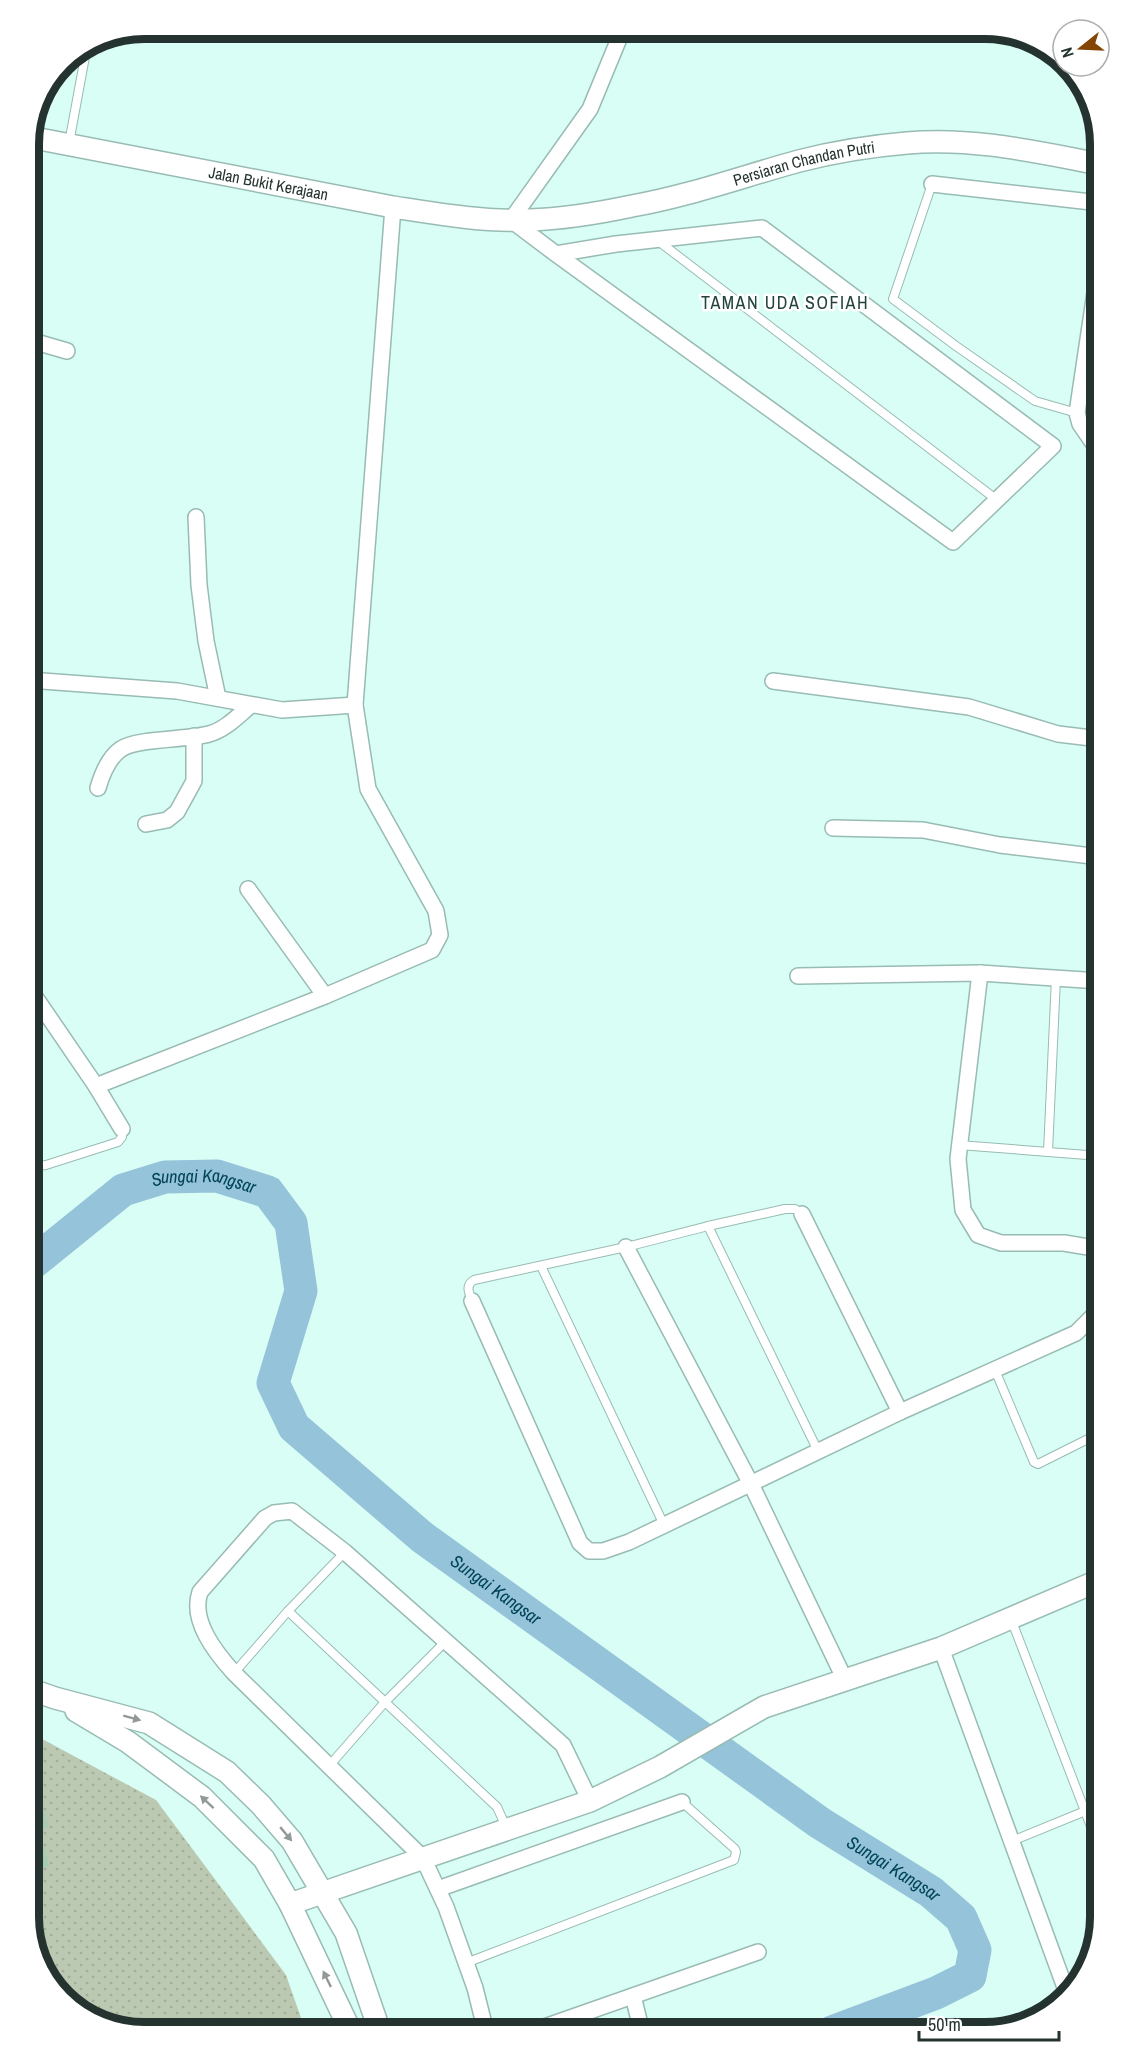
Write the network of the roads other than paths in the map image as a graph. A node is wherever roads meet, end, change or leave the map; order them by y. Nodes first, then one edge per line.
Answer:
1 (619, 39) edge
2 (85, 58) edge
3 (39, 139) edge
4 (69, 145) junction
5 (1090, 162) edge
6 (932, 184) joint
7 (1090, 202) edge
8 (393, 207) junction
9 (511, 220) junction
10 (657, 239) junction
11 (556, 254) junction
12 (1090, 330) edge
13 (39, 342) edge
14 (67, 351) dead end
15 (1077, 413) junction
16 (1090, 438) edge
17 (997, 500) junction
18 (196, 517) dead end
19 (773, 681) dead end
20 (39, 682) edge
21 (218, 698) junction
22 (251, 705) junction
23 (355, 705) junction
24 (194, 736) junction
25 (1090, 738) edge
26 (98, 789) dead end
27 (146, 824) dead end
28 (833, 828) dead end
29 (1090, 856) edge
30 (248, 889) dead end
31 (980, 973) junction
32 (798, 976) dead end
33 (1056, 978) junction
34 (1090, 980) edge
35 (325, 996) junction
36 (39, 1003) edge
37 (96, 1086) junction
38 (122, 1129) joint
39 (959, 1145) junction
40 (1048, 1152) junction
41 (1090, 1155) edge
42 (39, 1164) edge
43 (802, 1214) joint
44 (708, 1226) junction
45 (626, 1247) junction
46 (1090, 1247) edge
47 (541, 1266) junction
48 (472, 1301) joint
49 (1090, 1320) edge
50 (994, 1370) junction
51 (900, 1412) junction
52 (1090, 1438) edge
53 (818, 1451) junction
54 (751, 1484) junction
55 (664, 1525) junction
56 (345, 1552) junction
57 (1090, 1588) edge
58 (288, 1611) junction
59 (1011, 1618) junction
60 (446, 1641) junction
61 (941, 1648) junction
62 (234, 1674) junction
63 (845, 1680) junction
64 (39, 1693) edge
65 (55, 1698) junction
66 (385, 1702) junction
67 (329, 1766) junction
68 (590, 1801) junction
69 (682, 1802) joint
70 (1090, 1810) edge
71 (1085, 1812) junction
72 (1090, 1824) edge
73 (507, 1830) junction
74 (1012, 1841) junction
75 (423, 1858) junction
76 (438, 1889) junction
77 (322, 1893) junction
78 (290, 1904) junction
79 (758, 1952) dead end
80 (466, 1963) junction
81 (1064, 1984) edge
82 (633, 1996) junction
83 (346, 2022) edge
84 (377, 2022) edge
85 (484, 2022) edge
86 (559, 2022) edge
87 (640, 2022) edge

1 - 9 street
2 - 4 lane
3 - 4 street, Jalan Bukit Kerajaan
4 - 8 street, Jalan Bukit Kerajaan
5 - 9 street, Persiaran Chandan Putri
6 - 7 street
6 - 15 lane
8 - 9 street, Jalan Bukit Kerajaan
8 - 23 street
9 - 11 street
10 - 11 street
10 - 17 lane
10 - 17 street
11 - 17 street
12 - 15 street
13 - 14 street
15 - 16 street
18 - 21 street
19 - 25 street
20 - 21 street
21 - 22 street
22 - 23 street
22 - 24 street
23 - 35 street
24 - 26 street
24 - 27 street
28 - 29 street
30 - 35 street
31 - 32 street
31 - 33 street
31 - 39 street
33 - 34 street
33 - 40 lane
35 - 37 street
36 - 37 street
37 - 38 street
38 - 42 lane
39 - 40 lane
39 - 46 street
40 - 41 lane
43 - 44 lane
43 - 51 street
44 - 45 lane
44 - 53 lane
45 - 47 lane
45 - 54 street
47 - 48 lane
47 - 55 lane
48 - 55 street
49 - 50 street
50 - 51 street
50 - 52 lane
51 - 53 street
53 - 54 street
54 - 55 street
54 - 63 street
56 - 58 lane
56 - 60 street
56 - 62 street
57 - 59 street
58 - 62 lane
58 - 66 lane
59 - 61 street
59 - 71 lane
60 - 66 lane
60 - 68 street
61 - 63 street
61 - 74 street
62 - 67 street
63 - 68 street
64 - 65 street
65 -> 77 street
78 -> 65 street
66 - 67 lane
66 - 73 lane
67 - 75 street
68 - 73 street
69 - 76 street
69 - 80 lane
70 - 71 lane
71 - 72 lane
71 - 74 lane
73 - 75 street
74 - 81 street
75 - 76 street
75 - 77 street
76 - 80 street
77 - 78 street
77 - 84 street
83 -> 78 street
79 - 82 street
80 - 85 street
82 - 86 street
82 - 87 street

